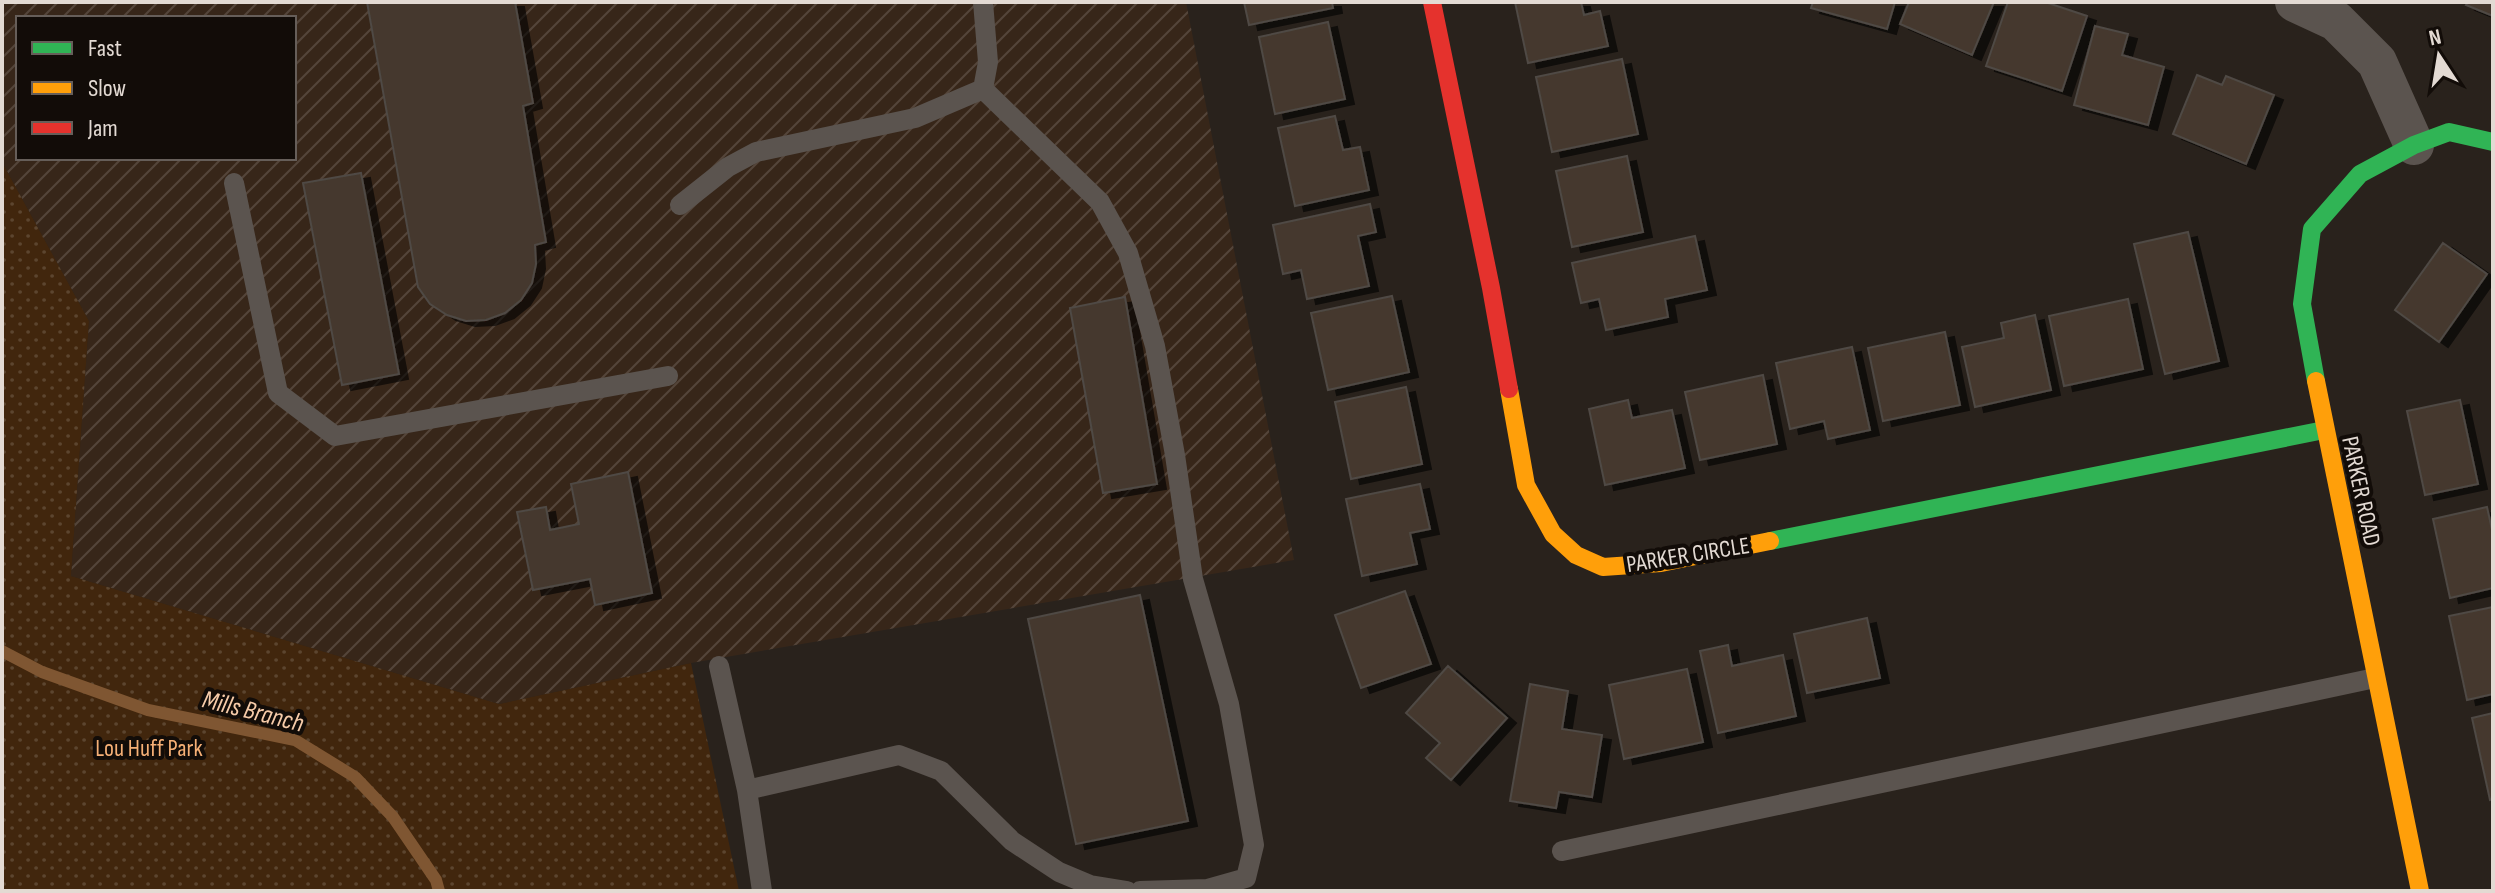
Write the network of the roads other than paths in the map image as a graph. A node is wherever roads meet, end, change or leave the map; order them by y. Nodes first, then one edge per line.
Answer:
1 (983, 2) edge
2 (1432, 2) edge
3 (2295, 2) edge
4 (983, 89) junction
5 (2493, 142) edge
6 (2414, 145) junction
7 (234, 183) dead end
8 (680, 205) dead end
9 (668, 376) dead end
10 (2324, 430) junction
11 (719, 666) dead end
12 (2375, 678) junction
13 (747, 790) junction
14 (1562, 851) dead end
15 (762, 891) edge
16 (1127, 891) edge
17 (1140, 891) edge
18 (2420, 891) edge

1 - 4 lane
2 - 10 street, PARKER CIRCLE
3 - 6 street
4 - 8 lane
4 - 17 lane
5 - 6 street, PARKER ROAD
6 - 10 street, PARKER ROAD
7 - 9 lane
10 - 12 street, PARKER ROAD
11 - 13 lane
12 - 14 lane
12 - 18 street, PARKER ROAD
13 - 15 lane
13 - 16 lane

